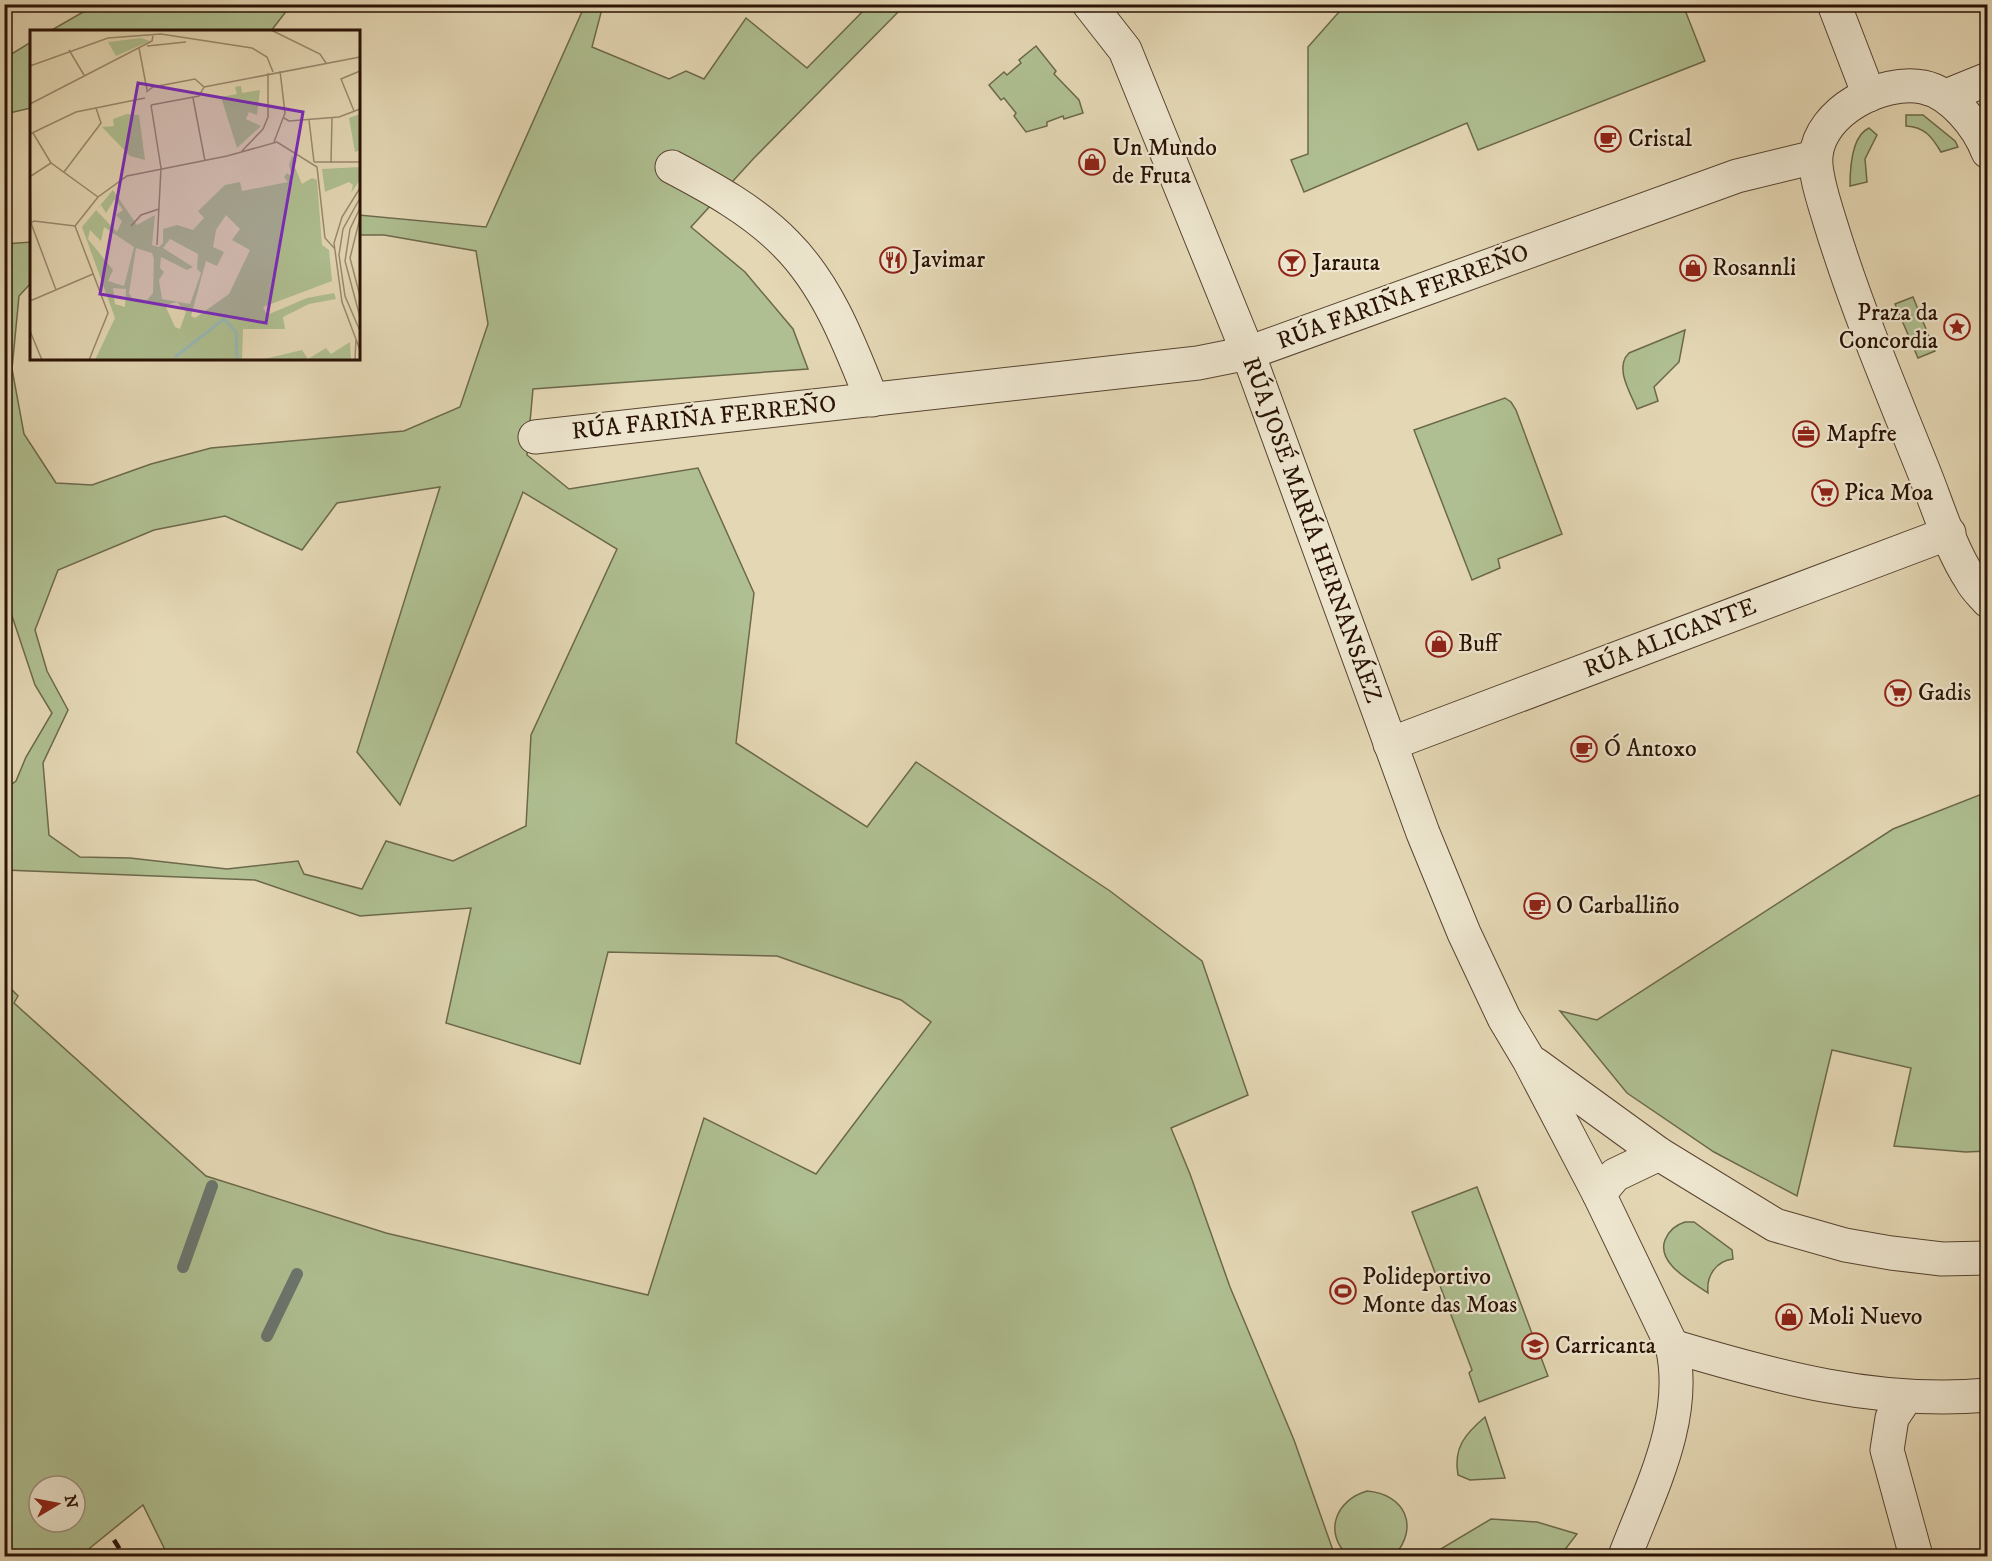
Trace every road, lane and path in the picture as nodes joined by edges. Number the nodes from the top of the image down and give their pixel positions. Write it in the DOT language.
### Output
graph roads {
  1 [pos="1089,4"];
  2 [pos="1834,4"];
  3 [pos="1988,79"];
  4 [pos="1869,95"];
  5 [pos="1946,96"];
  6 [pos="1988,152"];
  7 [pos="1815,157"];
  8 [pos="672,167"];
  9 [pos="1248,353"];
  10 [pos="872,400"];
  11 [pos="536,437"];
  12 [pos="1949,533"];
  13 [pos="1988,602"];
  14 [pos="1390,744"];
  15 [pos="1529,1060"];
  16 [pos="1659,1154"];
  17 [pos="1599,1194"];
  18 [pos="1988,1258"];
  19 [pos="1672,1346"];
  20 [pos="1988,1395"];
  21 [pos="1906,1396"];
  22 [pos="1625,1557"];
  23 [pos="1916,1557"];
  1 -- 9 [label="street, RÚA JOSÉ MARÍA HERNANSÁEZ"];
  2 -- 4 [label="street"];
  3 -- 5 [label="street"];
  4 -- 5 [label="street"];
  4 -- 7 [label="street"];
  5 -- 6 [label="street"];
  7 -- 9 [label="street, RÚA FARIÑA FERREÑO"];
  7 -- 12 [label="street"];
  8 -- 10 [label="street, RÚA FARIÑA FERREÑO"];
  9 -- 10 [label="street, RÚA FARIÑA FERREÑO"];
  9 -- 14 [label="street, RÚA JOSÉ MARÍA HERNANSÁEZ"];
  10 -- 11 [label="street, RÚA FARIÑA FERREÑO"];
  12 -- 13 [label="street"];
  12 -- 14 [label="street, RÚA ALICANTE"];
  14 -- 15 [label="street, RÚA JOSÉ MARÍA HERNANSÁEZ"];
  15 -- 16 [label="street, RÚA JOSÉ MARÍA HERNANSÁEZ"];
  15 -- 17 [label="street, RÚA JOSÉ MARÍA HERNANSÁEZ"];
  16 -- 17 [label="street"];
  16 -- 18 [label="street, RÚA JOSÉ MARÍA HERNANSÁEZ"];
  17 -- 19 [label="street, RÚA JOSÉ MARÍA HERNANSÁEZ"];
  19 -- 21 [label="street"];
  19 -- 22 [label="street, RÚA JOSÉ MARÍA HERNANSÁEZ"];
  20 -- 21 [label="street"];
  21 -- 23 [label="street"];
}
